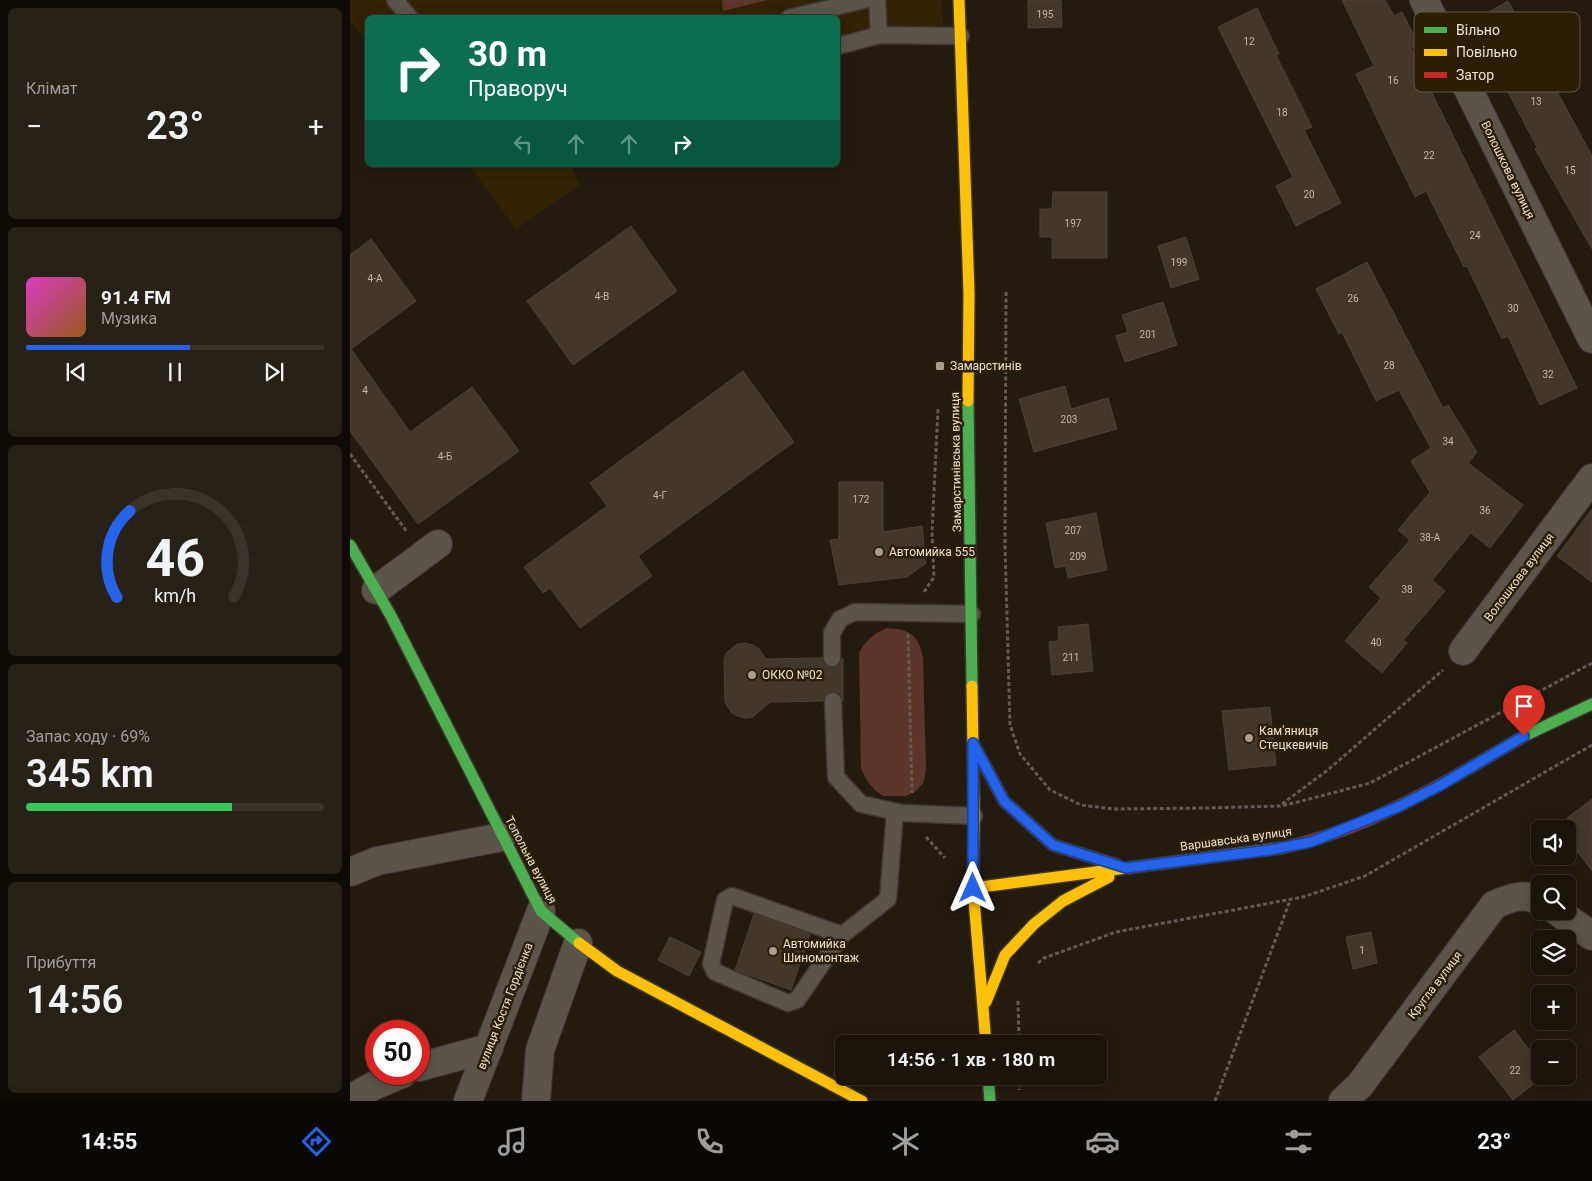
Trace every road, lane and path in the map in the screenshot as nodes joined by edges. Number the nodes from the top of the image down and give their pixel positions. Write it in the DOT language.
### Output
graph roads {
  1 [pos="394,0"];
  2 [pos="864,0"];
  3 [pos="878,0"];
  4 [pos="960,0"];
  5 [pos="1424,0"];
  6 [pos="1430,12"];
  7 [pos="407,15"];
  8 [pos="802,15"];
  9 [pos="879,35"];
  10 [pos="961,36"];
  11 [pos="840,45"];
  12 [pos="1470,92"];
  13 [pos="1006,292"];
  14 [pos="1592,339"];
  15 [pos="938,405"];
  16 [pos="350,454"];
  17 [pos="1592,478"];
  18 [pos="410,536"];
  19 [pos="438,544"];
  20 [pos="351,548"];
  21 [pos="376,590"];
  22 [pos="918,596"];
  23 [pos="972,614"];
  24 [pos="908,632"];
  25 [pos="1463,651"];
  26 [pos="832,658"];
  27 [pos="1592,663"];
  28 [pos="832,701"];
  29 [pos="1592,704"];
  30 [pos="973,743"];
  31 [pos="1592,745"];
  32 [pos="912,793"];
  33 [pos="1280,806"];
  34 [pos="895,812"];
  35 [pos="974,816"];
  36 [pos="502,837"];
  37 [pos="1126,868"];
  38 [pos="350,872"];
  39 [pos="973,888"];
  40 [pos="1292,898"];
  41 [pos="1531,898"];
  42 [pos="541,911"];
  43 [pos="1570,920"];
  44 [pos="842,935"];
  45 [pos="1592,936"];
  46 [pos="578,943"];
  47 [pos="1037,964"];
  48 [pos="1018,996"];
  49 [pos="984,1008"];
  50 [pos="986,1035"];
  51 [pos="1019,1035"];
  52 [pos="489,1048"];
  53 [pos="430,1064"];
  54 [pos="375,1085"];
  55 [pos="989,1085"];
  56 [pos="350,1100"];
  57 [pos="468,1101"];
  58 [pos="536,1101"];
  59 [pos="862,1101"];
  60 [pos="990,1101"];
  61 [pos="1215,1101"];
  62 [pos="1343,1101"];
  1 -- 7 [label="lane"];
  2 -- 8 [label="lane"];
  3 -- 9 [label="lane"];
  4 -- 10 [label="main road, Замарстинівська вулиця"];
  5 -- 6 [label="street, Волошкова вулиця"];
  9 -- 10 [label="lane"];
  9 -- 11 [label="lane"];
  10 -- 23 [label="main road, Замарстинівська вулиця"];
  12 -- 14 [label="street, Волошкова вулиця"];
  13 -- 33 [label="path"];
  15 -- 22 [label="path"];
  16 -- 18 [label="path"];
  17 -- 25 [label="street, Волошкова вулиця"];
  19 -- 21 [label="street"];
  20 -- 21 [label="main road, Топольна вулиця"];
  21 -- 36 [label="main road, Топольна вулиця"];
  23 -- 26 [label="lane"];
  23 -- 30 [label="main road, Замарстинівська вулиця"];
  24 -- 32 [label="path"];
  25 -- 33 [label="path"];
  27 -- 33 [label="path"];
  28 -- 34 [label="lane"];
  29 -- 37 [label="main road, Варшавська вулиця"];
  30 -- 35 [label="main road, Замарстинівська вулиця"];
  30 -- 37 [label="main road"];
  31 -- 40 [label="path"];
  34 -- 35 [label="lane"];
  34 -- 44 [label="lane"];
  35 -- 39 [label="main road, Замарстинівська вулиця"];
  36 -- 38 [label="street"];
  36 -- 42 [label="main road, Топольна вулиця"];
  37 -- 39 [label="main road, Варшавська вулиця"];
  37 -- 49 [label="main road"];
  39 -- 49 [label="main road, Замарстинівська вулиця"];
  40 -- 47 [label="path"];
  40 -- 61 [label="path"];
  41 -- 62 [label="street, Кругла вулиця"];
  42 -- 46 [label="main road, Топольна вулиця"];
  42 -- 52 [label="street, вулиця Костя Гордієнка"];
  43 -- 45 [label="street"];
  44 -- 44 [label="lane"];
  46 -- 58 [label="street"];
  46 -- 59 [label="main road, Топольна вулиця"];
  48 -- 51 [label="path"];
  49 -- 50 [label="main road, Замарстинівська вулиця"];
  52 -- 53 [label="street"];
  52 -- 57 [label="street, вулиця Костя Гордієнка"];
  54 -- 56 [label="street"];
  55 -- 60 [label="main road"];
}
